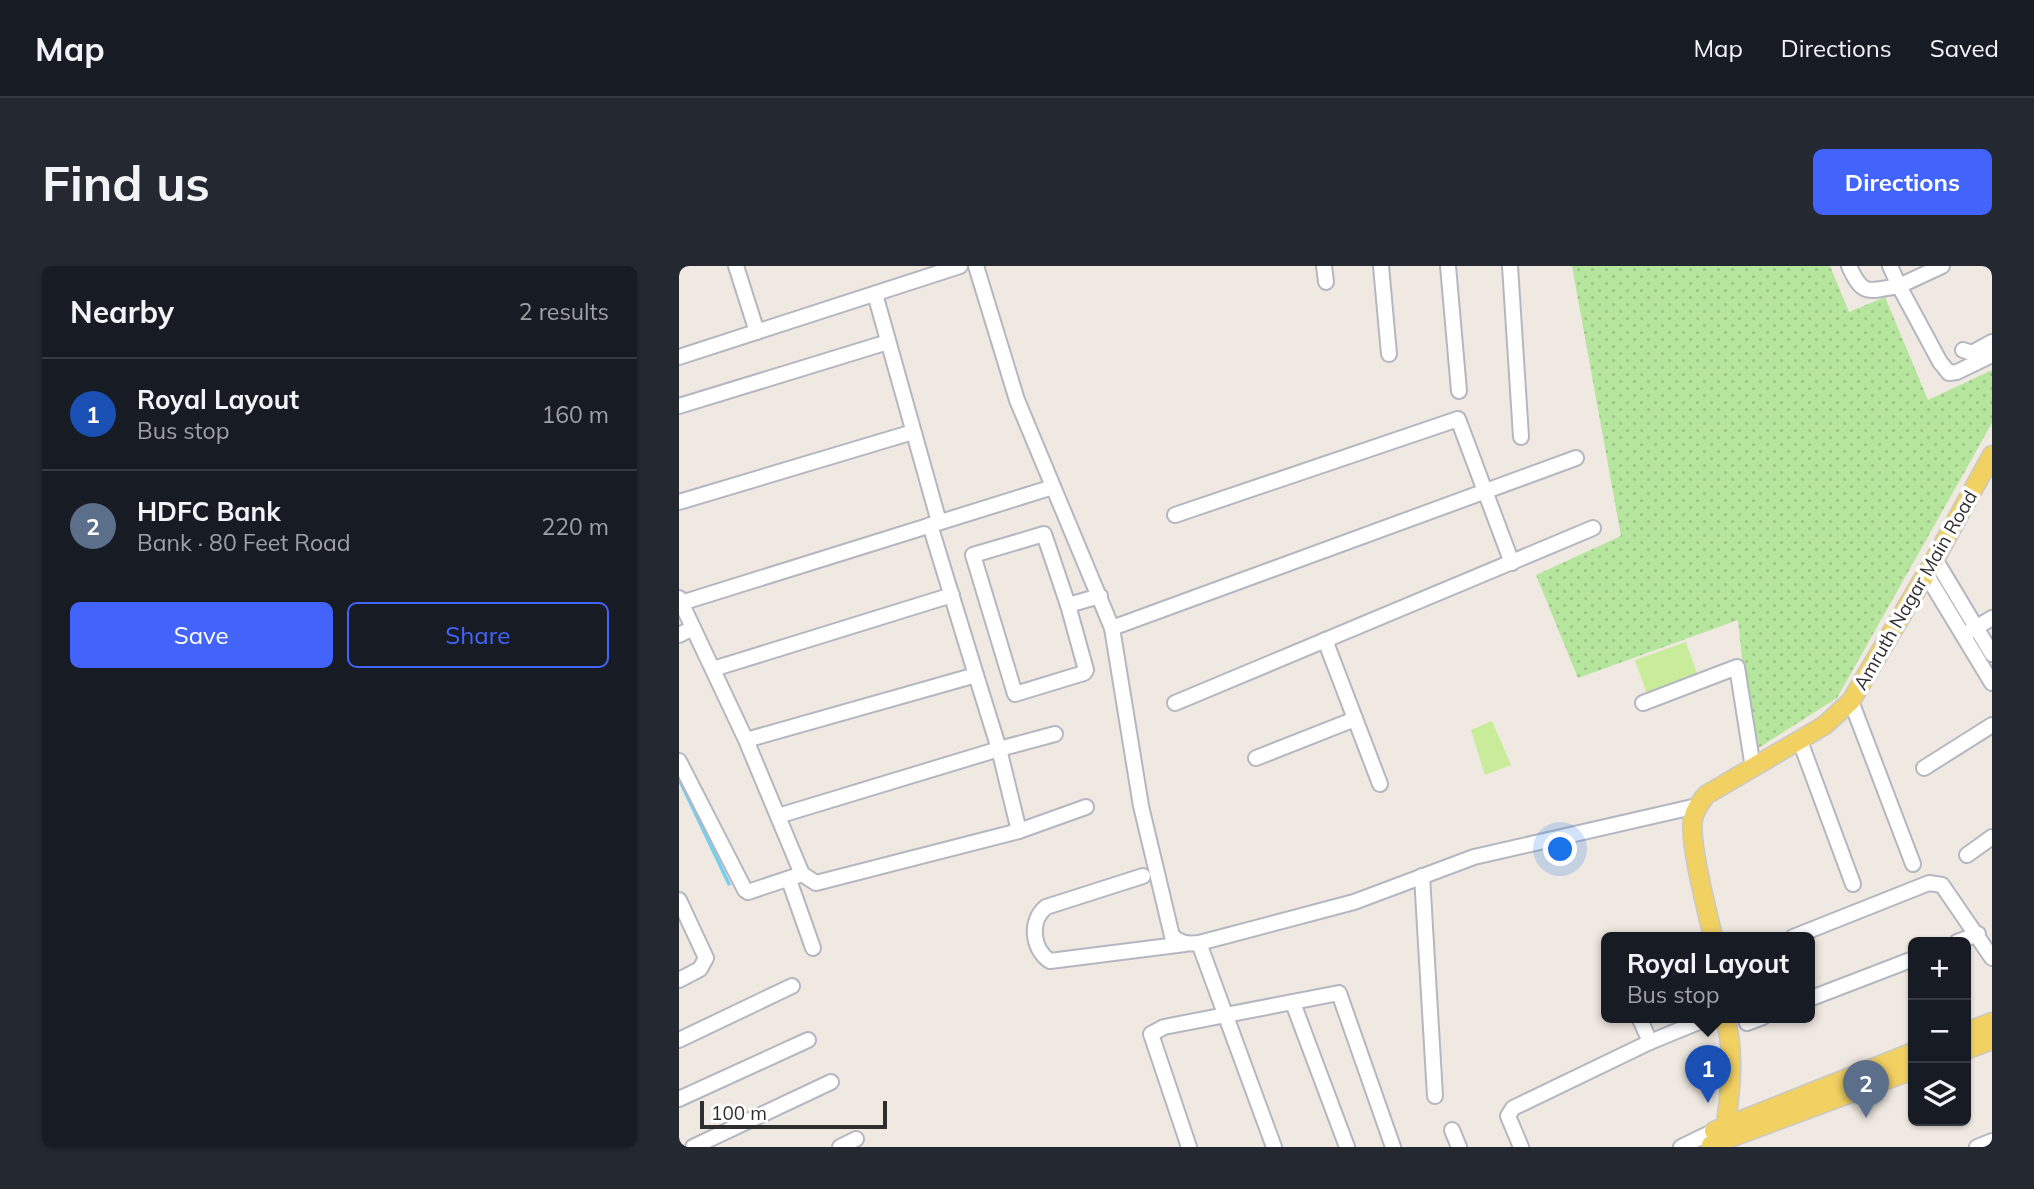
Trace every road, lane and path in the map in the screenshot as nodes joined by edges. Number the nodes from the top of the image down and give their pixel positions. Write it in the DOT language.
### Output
graph roads {
  1 [pos="736,266"];
  2 [pos="960,266"];
  3 [pos="976,266"];
  4 [pos="1324,266"];
  5 [pos="1381,266"];
  6 [pos="1448,266"];
  7 [pos="1510,266"];
  8 [pos="1849,266"];
  9 [pos="1890,266"];
  10 [pos="1942,266"];
  11 [pos="1326,282"];
  12 [pos="1893,287"];
  13 [pos="875,294"];
  14 [pos="757,332"];
  15 [pos="888,342"];
  16 [pos="1992,342"];
  17 [pos="1963,350"];
  18 [pos="1389,354"];
  19 [pos="1992,355"];
  20 [pos="679,357"];
  21 [pos="1459,391"];
  22 [pos="679,406"];
  23 [pos="913,432"];
  24 [pos="1521,437"];
  25 [pos="1992,455"];
  26 [pos="1576,458"];
  27 [pos="1053,487"];
  28 [pos="1486,491"];
  29 [pos="679,502"];
  30 [pos="1175,515"];
  31 [pos="934,523"];
  32 [pos="1593,528"];
  33 [pos="1512,563"];
  34 [pos="1930,567"];
  35 [pos="952,595"];
  36 [pos="1100,596"];
  37 [pos="680,600"];
  38 [pos="1067,605"];
  39 [pos="1992,618"];
  40 [pos="693,628"];
  41 [pos="1112,628"];
  42 [pos="1970,632"];
  43 [pos="679,635"];
  44 [pos="1325,640"];
  45 [pos="1992,654"];
  46 [pos="713,669"];
  47 [pos="976,674"];
  48 [pos="1992,683"];
  49 [pos="1851,701"];
  50 [pos="1175,703"];
  51 [pos="1643,703"];
  52 [pos="1355,719"];
  53 [pos="1992,725"];
  54 [pos="1055,734"];
  55 [pos="746,740"];
  56 [pos="1800,741"];
  57 [pos="999,748"];
  58 [pos="1256,758"];
  59 [pos="679,761"];
  60 [pos="1753,768"];
  61 [pos="1924,768"];
  62 [pos="1380,784"];
  63 [pos="1697,806"];
  64 [pos="1086,807"];
  65 [pos="778,816"];
  66 [pos="1019,831"];
  67 [pos="1992,837"];
  68 [pos="1967,855"];
  69 [pos="1913,864"];
  70 [pos="1143,876"];
  71 [pos="1422,876"];
  72 [pos="796,877"];
  73 [pos="1853,884"];
  74 [pos="679,900"];
  75 [pos="1712,932"];
  76 [pos="1806,932"];
  77 [pos="1978,934"];
  78 [pos="1970,937"];
  79 [pos="1192,944"];
  80 [pos="813,948"];
  81 [pos="1992,958"];
  82 [pos="1908,961"];
  83 [pos="679,979"];
  84 [pos="792,986"];
  85 [pos="1815,997"];
  86 [pos="1293,1003"];
  87 [pos="1226,1015"];
  88 [pos="1992,1022"];
  89 [pos="1642,1023"];
  90 [pos="1696,1023"];
  91 [pos="1726,1023"];
  92 [pos="1971,1030"];
  93 [pos="679,1040"];
  94 [pos="808,1040"];
  95 [pos="1992,1040"];
  96 [pos="1650,1042"];
  97 [pos="1971,1048"];
  98 [pos="1908,1054"];
  99 [pos="1908,1072"];
  100 [pos="831,1082"];
  101 [pos="1435,1096"];
  102 [pos="679,1099"];
  103 [pos="1452,1130"];
  104 [pos="856,1139"];
  105 [pos="1716,1141"];
  106 [pos="1992,1141"];
  107 [pos="693,1147"];
  108 [pos="840,1147"];
  109 [pos="1189,1147"];
  110 [pos="1274,1147"];
  111 [pos="1347,1147"];
  112 [pos="1394,1147"];
  113 [pos="1459,1147"];
  114 [pos="1521,1147"];
  115 [pos="1681,1147"];
  116 [pos="1977,1147"];
  1 -- 14 [label="street"];
  2 -- 13 [label="street"];
  3 -- 27 [label="street"];
  4 -- 11 [label="street"];
  5 -- 18 [label="street"];
  6 -- 21 [label="street"];
  7 -- 24 [label="street"];
  8 -- 12 [label="street"];
  9 -- 12 [label="street"];
  10 -- 12 [label="street"];
  12 -- 19 [label="street"];
  13 -- 14 [label="street"];
  13 -- 15 [label="street"];
  14 -- 20 [label="street"];
  15 -- 22 [label="street"];
  15 -- 23 [label="street"];
  16 -- 17 [label="street"];
  23 -- 29 [label="street"];
  23 -- 31 [label="street"];
  25 -- 34 [label="main road, Amruth Nagar Main Road"];
  26 -- 28 [label="street"];
  27 -- 31 [label="street"];
  27 -- 36 [label="street"];
  28 -- 30 [label="street"];
  28 -- 33 [label="street"];
  28 -- 41 [label="street"];
  31 -- 35 [label="street"];
  31 -- 37 [label="street"];
  32 -- 33 [label="street"];
  33 -- 44 [label="street"];
  34 -- 42 [label="street"];
  34 -- 49 [label="main road, Amruth Nagar Main Road"];
  35 -- 46 [label="street"];
  35 -- 47 [label="street"];
  36 -- 38 [label="street"];
  36 -- 41 [label="street"];
  37 -- 40 [label="street"];
  38 -- 38 [label="street"];
  39 -- 42 [label="street"];
  40 -- 43 [label="street"];
  40 -- 46 [label="street"];
  41 -- 79 [label="street"];
  42 -- 45 [label="street"];
  42 -- 48 [label="street"];
  44 -- 50 [label="street"];
  44 -- 52 [label="street"];
  46 -- 55 [label="street"];
  47 -- 55 [label="street"];
  47 -- 57 [label="street"];
  49 -- 56 [label="main road, Amruth Nagar Main Road"];
  49 -- 69 [label="street"];
  51 -- 60 [label="street"];
  52 -- 58 [label="street"];
  52 -- 62 [label="street"];
  53 -- 61 [label="street"];
  54 -- 57 [label="street"];
  55 -- 65 [label="street"];
  56 -- 60 [label="main road, Amruth Nagar Main Road"];
  56 -- 73 [label="street"];
  57 -- 65 [label="street"];
  57 -- 66 [label="street"];
  59 -- 72 [label="street"];
  60 -- 63 [label="main road, Amruth Nagar Main Road"];
  63 -- 71 [label="street"];
  63 -- 75 [label="main road"];
  64 -- 66 [label="street"];
  65 -- 72 [label="street"];
  66 -- 72 [label="street"];
  67 -- 68 [label="street"];
  70 -- 79 [label="street"];
  71 -- 79 [label="street"];
  71 -- 101 [label="street"];
  72 -- 80 [label="street"];
  74 -- 83 [label="street"];
  76 -- 77 [label="street"];
  77 -- 78 [label="street"];
  77 -- 81 [label="street"];
  79 -- 87 [label="street"];
  82 -- 85 [label="street"];
  84 -- 93 [label="street"];
  86 -- 87 [label="street"];
  86 -- 111 [label="street"];
  86 -- 112 [label="street"];
  87 -- 109 [label="street"];
  87 -- 110 [label="street"];
  88 -- 92 [label="main road"];
  89 -- 96 [label="street"];
  90 -- 96 [label="street"];
  91 -- 105 [label="main road"];
  94 -- 102 [label="street"];
  95 -- 97 [label="main road"];
  96 -- 114 [label="street"];
  98 -- 105 [label="main road"];
  99 -- 105 [label="main road"];
  100 -- 107 [label="street"];
  103 -- 113 [label="street"];
  104 -- 108 [label="street"];
  105 -- 115 [label="street"];
  106 -- 116 [label="street"];
}
